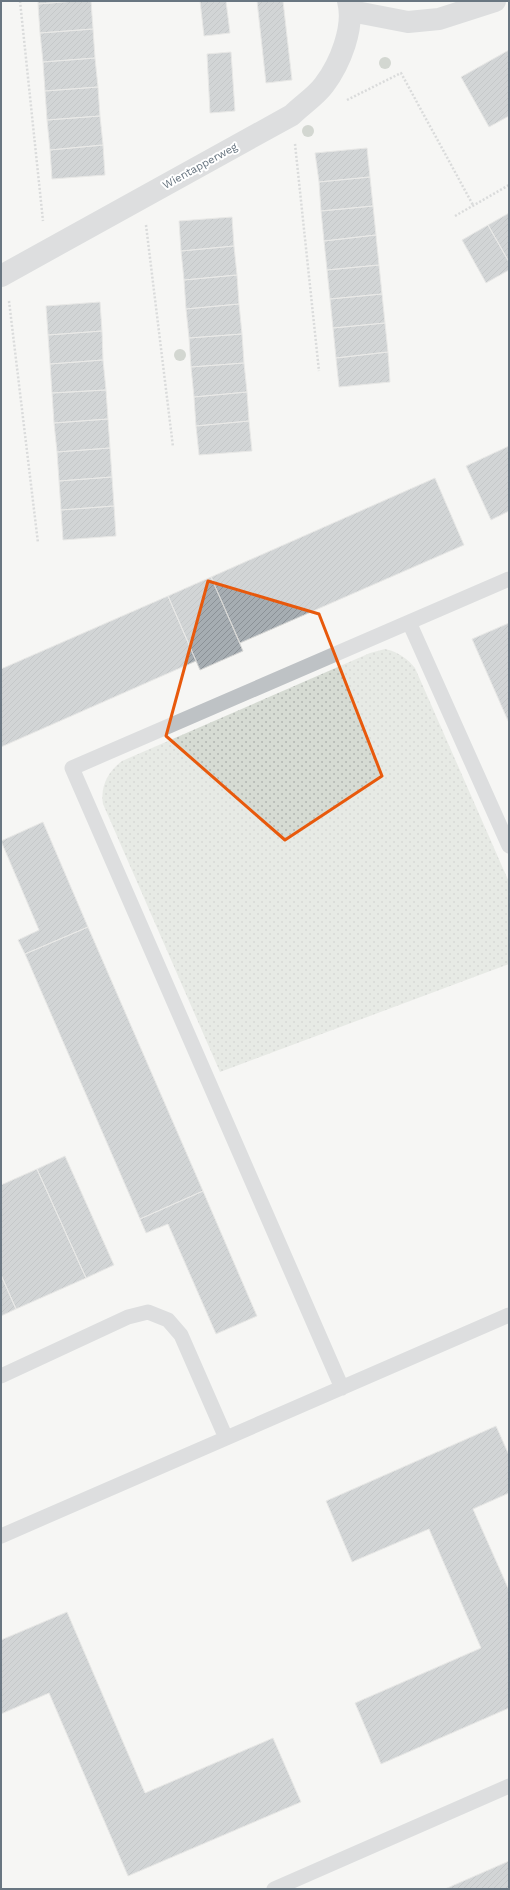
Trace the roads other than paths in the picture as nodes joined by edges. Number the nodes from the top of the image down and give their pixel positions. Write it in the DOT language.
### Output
graph roads {
  1 [pos="495,1"];
  2 [pos="349,6"];
  3 [pos="3,274"];
  4 [pos="509,579"];
  5 [pos="409,622"];
  6 [pos="509,846"];
  7 [pos="509,1315"];
  8 [pos="1,1376"];
  9 [pos="342,1388"];
  10 [pos="226,1438"];
  11 [pos="1,1536"];
  12 [pos="509,1786"];
  13 [pos="274,1889"];
  1 -- 2 [label="street, Wientapperweg"];
  2 -- 3 [label="street, Wientapperweg"];
  4 -- 5 [label="lane"];
  5 -- 6 [label="lane"];
  5 -- 9 [label="lane"];
  7 -- 9 [label="lane"];
  8 -- 10 [label="lane"];
  9 -- 10 [label="lane"];
  10 -- 11 [label="lane"];
  12 -- 13 [label="lane"];
}
